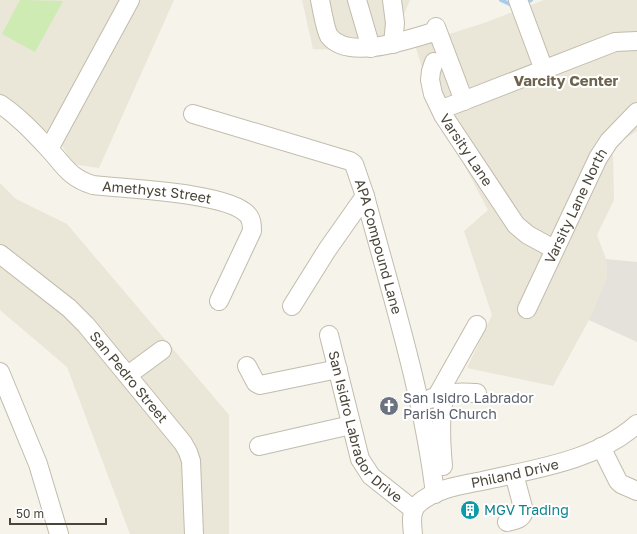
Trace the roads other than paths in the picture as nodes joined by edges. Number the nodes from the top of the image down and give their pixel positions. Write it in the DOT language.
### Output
graph roads {
  1 [pos="130,0"];
  2 [pos="320,0"];
  3 [pos="357,0"];
  4 [pos="392,0"];
  5 [pos="520,7"];
  6 [pos="637,37"];
  7 [pos="393,44"];
  8 [pos="371,48"];
  9 [pos="434,62"];
  10 [pos="544,70"];
  11 [pos="464,100"];
  12 [pos="0,104"];
  13 [pos="442,111"];
  14 [pos="637,112"];
  15 [pos="193,114"];
  16 [pos="49,149"];
  17 [pos="365,196"];
  18 [pos="554,249"];
  19 [pos="0,254"];
  20 [pos="219,301"];
  21 [pos="292,306"];
  22 [pos="527,309"];
  23 [pos="477,325"];
  24 [pos="329,335"];
  25 [pos="162,350"];
  26 [pos="248,366"];
  27 [pos="338,370"];
  28 [pos="0,372"];
  29 [pos="128,375"];
  30 [pos="477,393"];
  31 [pos="419,402"];
  32 [pos="637,424"];
  33 [pos="351,425"];
  34 [pos="259,446"];
  35 [pos="601,447"];
  36 [pos="514,474"];
  37 [pos="637,491"];
  38 [pos="440,492"];
  39 [pos="414,510"];
  40 [pos="507,522"];
  41 [pos="59,534"];
  42 [pos="194,534"];
  43 [pos="413,534"];
  1 -- 16 [label="street"];
  2 -- 8 [label="street"];
  3 -- 8 [label="street"];
  4 -- 7 [label="street"];
  5 -- 10 [label="street"];
  6 -- 10 [label="street, Varsity Lane"];
  7 -- 8 [label="street"];
  7 -- 11 [label="street"];
  9 -- 13 [label="street"];
  10 -- 11 [label="street, Varsity Lane"];
  11 -- 13 [label="street, Varsity Lane"];
  12 -- 16 [label="street, Amethyst Street"];
  13 -- 18 [label="street, Varsity Lane"];
  14 -- 18 [label="street, Varsity Lane North"];
  15 -- 17 [label="street, APA Compound Lane"];
  16 -- 20 [label="street, Amethyst Street"];
  17 -- 21 [label="street"];
  17 -- 31 [label="street, APA Compound Lane"];
  18 -- 22 [label="street, Varsity Lane North"];
  19 -- 29 [label="street, San Pedro Street"];
  23 -- 31 [label="street"];
  24 -- 27 [label="street, San Isidro Labrador Drive"];
  25 -- 29 [label="street"];
  26 -- 27 [label="street"];
  27 -- 33 [label="street, San Isidro Labrador Drive"];
  28 -- 41 [label="street"];
  29 -- 42 [label="street, San Pedro Street"];
  30 -- 38 [label="street"];
  31 -- 38 [label="street, APA Compound Lane"];
  32 -- 35 [label="street, Philand Drive"];
  33 -- 34 [label="street"];
  33 -- 39 [label="street, San Isidro Labrador Drive"];
  35 -- 36 [label="street, Philand Drive"];
  35 -- 37 [label="street"];
  36 -- 38 [label="street, Philand Drive"];
  36 -- 40 [label="street"];
  38 -- 39 [label="street, Philand Drive"];
  39 -- 43 [label="street"];
}
